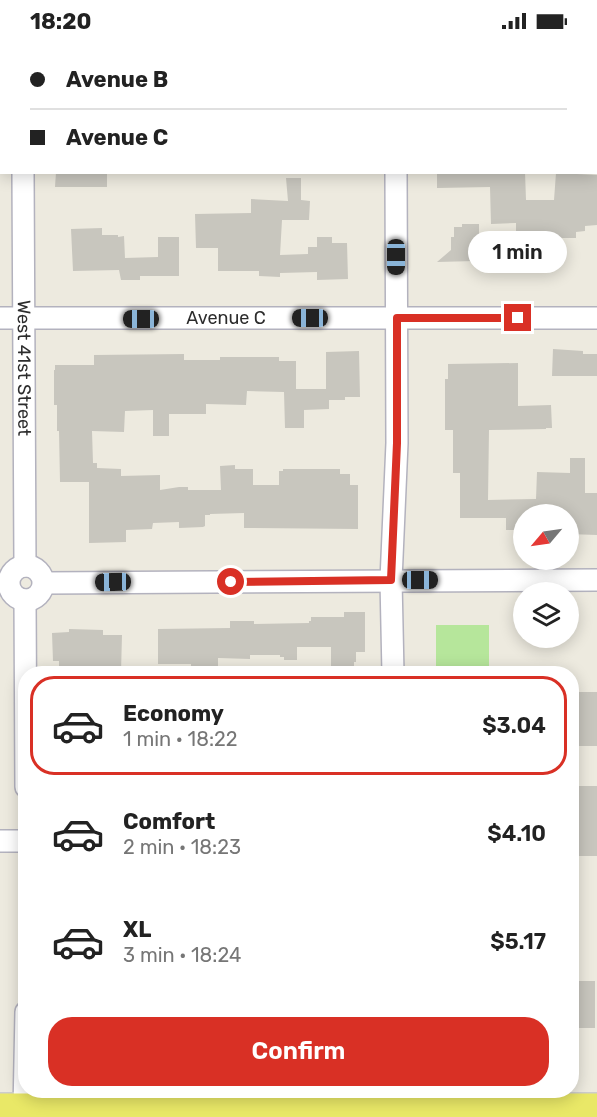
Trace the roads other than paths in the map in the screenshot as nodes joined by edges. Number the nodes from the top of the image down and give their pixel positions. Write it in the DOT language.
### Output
graph roads {
  1 [pos="23,174"];
  2 [pos="396,174"];
  3 [pos="0,318"];
  4 [pos="23,318"];
  5 [pos="397,318"];
  6 [pos="597,318"];
  7 [pos="25,566"];
  8 [pos="391,580"];
  9 [pos="597,580"];
  10 [pos="5,583"];
  11 [pos="44,583"];
  12 [pos="25,600"];
  13 [pos="25,666"];
  14 [pos="393,666"];
  15 [pos="0,842"];
  16 [pos="18,842"];
  17 [pos="18,1068"];
  18 [pos="394,1100"];
  19 [pos="12,1110"];
  20 [pos="597,1110"];
  1 -- 4 [label="street, West 41st Street"];
  2 -- 5 [label="street"];
  3 -- 4 [label="street, Avenue C"];
  4 -- 5 [label="street, Avenue C"];
  4 -- 7 [label="street, West 41st Street"];
  5 -- 6 [label="street, Avenue C"];
  5 -- 8 [label="street"];
  7 -- 10 [label="street"];
  7 -- 11 [label="street"];
  8 -- 9 [label="street"];
  8 -- 11 [label="street"];
  8 -- 14 [label="street"];
  10 -- 12 [label="street"];
  11 -- 12 [label="street"];
  12 -- 13 [label="street"];
  15 -- 16 [label="street"];
  17 -- 19 [label="street"];
  18 -- 19 [label="main road"];
  18 -- 20 [label="main road"];
}
